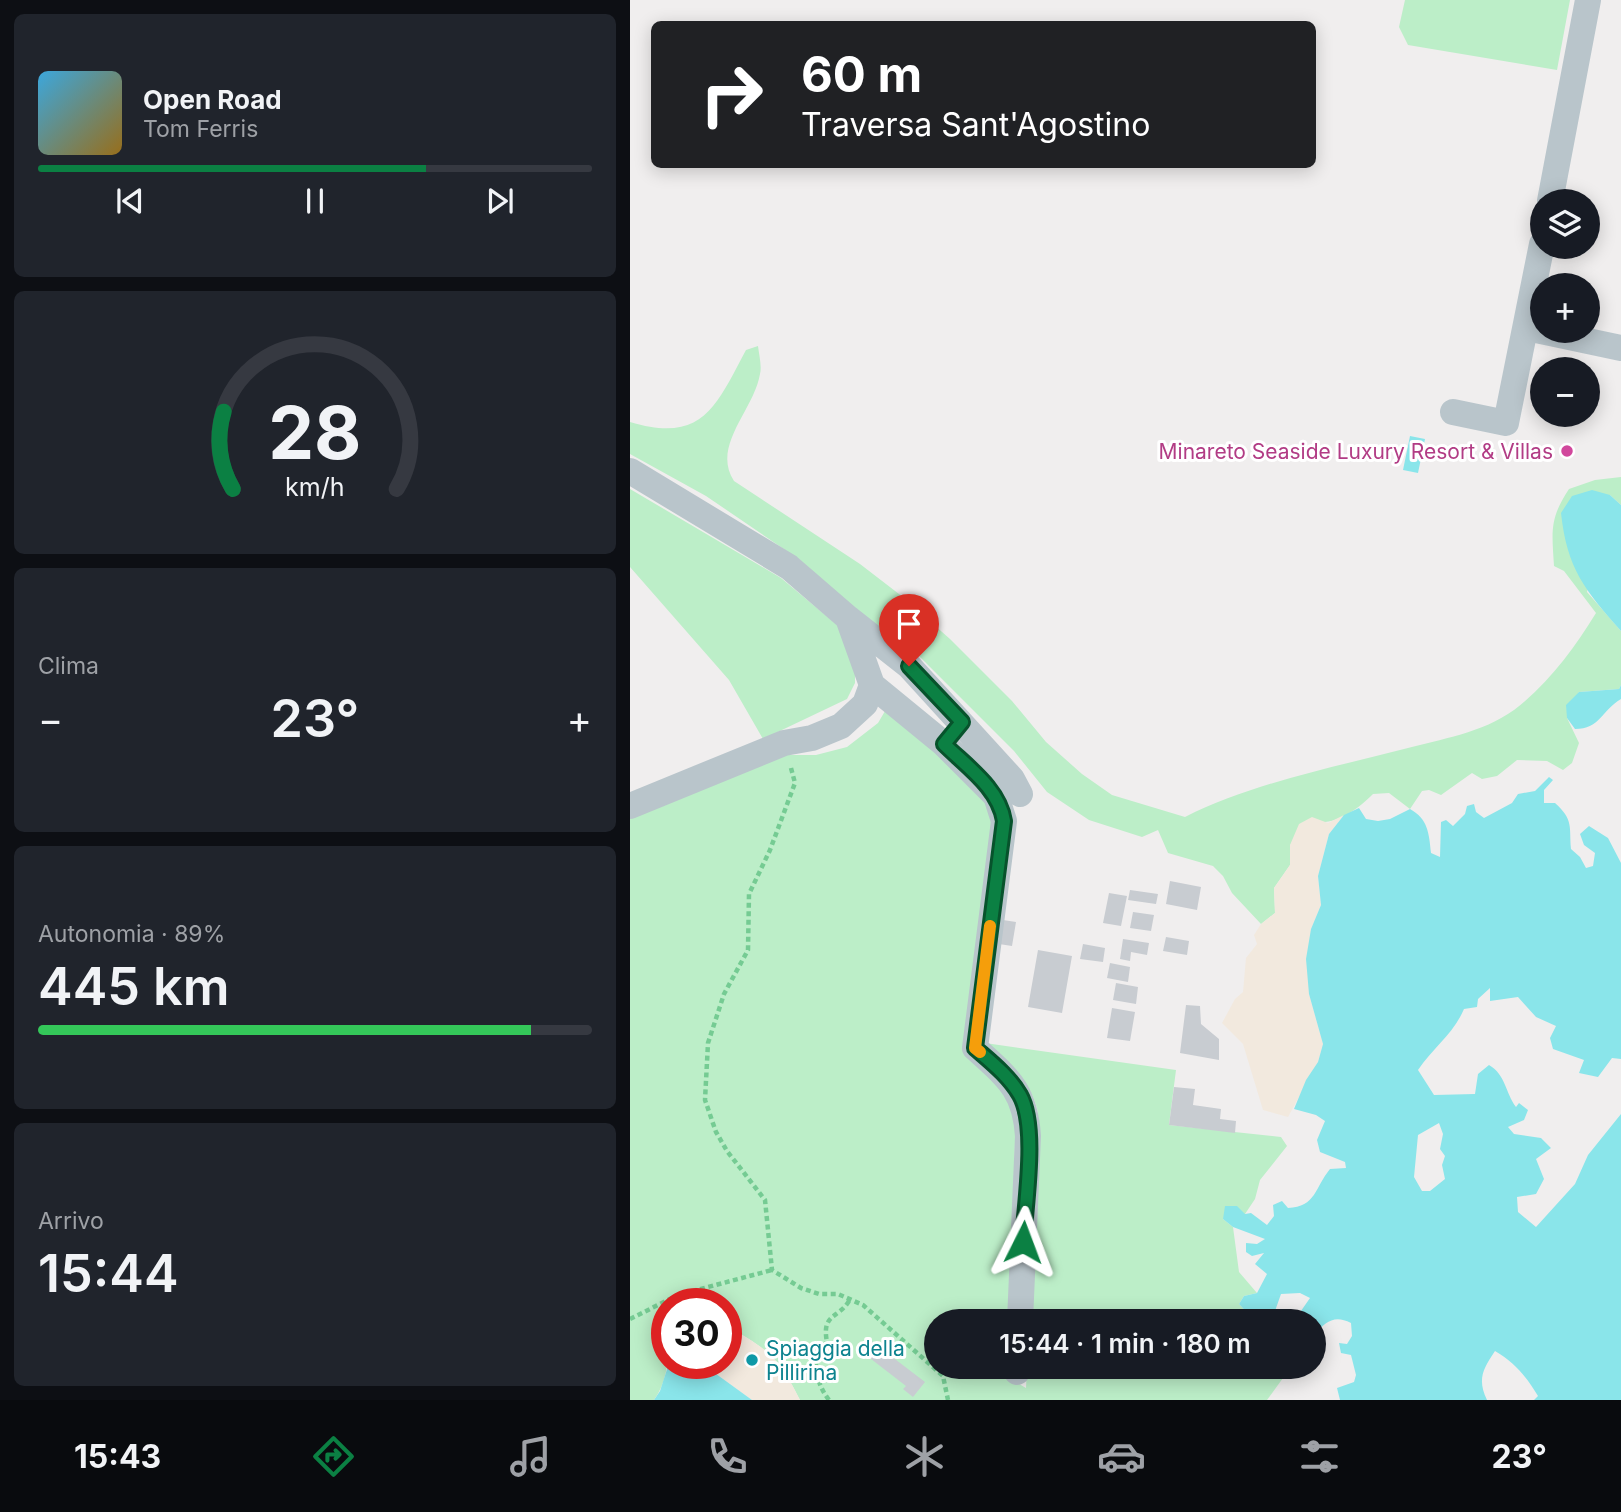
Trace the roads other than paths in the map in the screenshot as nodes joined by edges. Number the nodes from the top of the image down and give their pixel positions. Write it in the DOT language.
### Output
graph roads {
  1 [pos="1588,0"];
  2 [pos="1552,189"];
  3 [pos="1539,259"];
  4 [pos="1526,328"];
  5 [pos="1621,348"];
  6 [pos="1453,412"];
  7 [pos="630,471"];
  8 [pos="848,618"];
  9 [pos="872,685"];
  10 [pos="962,722"];
  11 [pos="944,744"];
  12 [pos="1020,794"];
  13 [pos="630,806"];
  14 [pos="1021,1309"];
  1 -- 2 [label="street"];
  3 -- 4 [label="street"];
  4 -- 5 [label="street"];
  4 -- 6 [label="street"];
  7 -- 8 [label="street"];
  8 -- 9 [label="street"];
  8 -- 10 [label="street"];
  9 -- 11 [label="street"];
  9 -- 13 [label="street"];
  10 -- 11 [label="street"];
  10 -- 12 [label="street"];
  11 -- 14 [label="street"];
}
